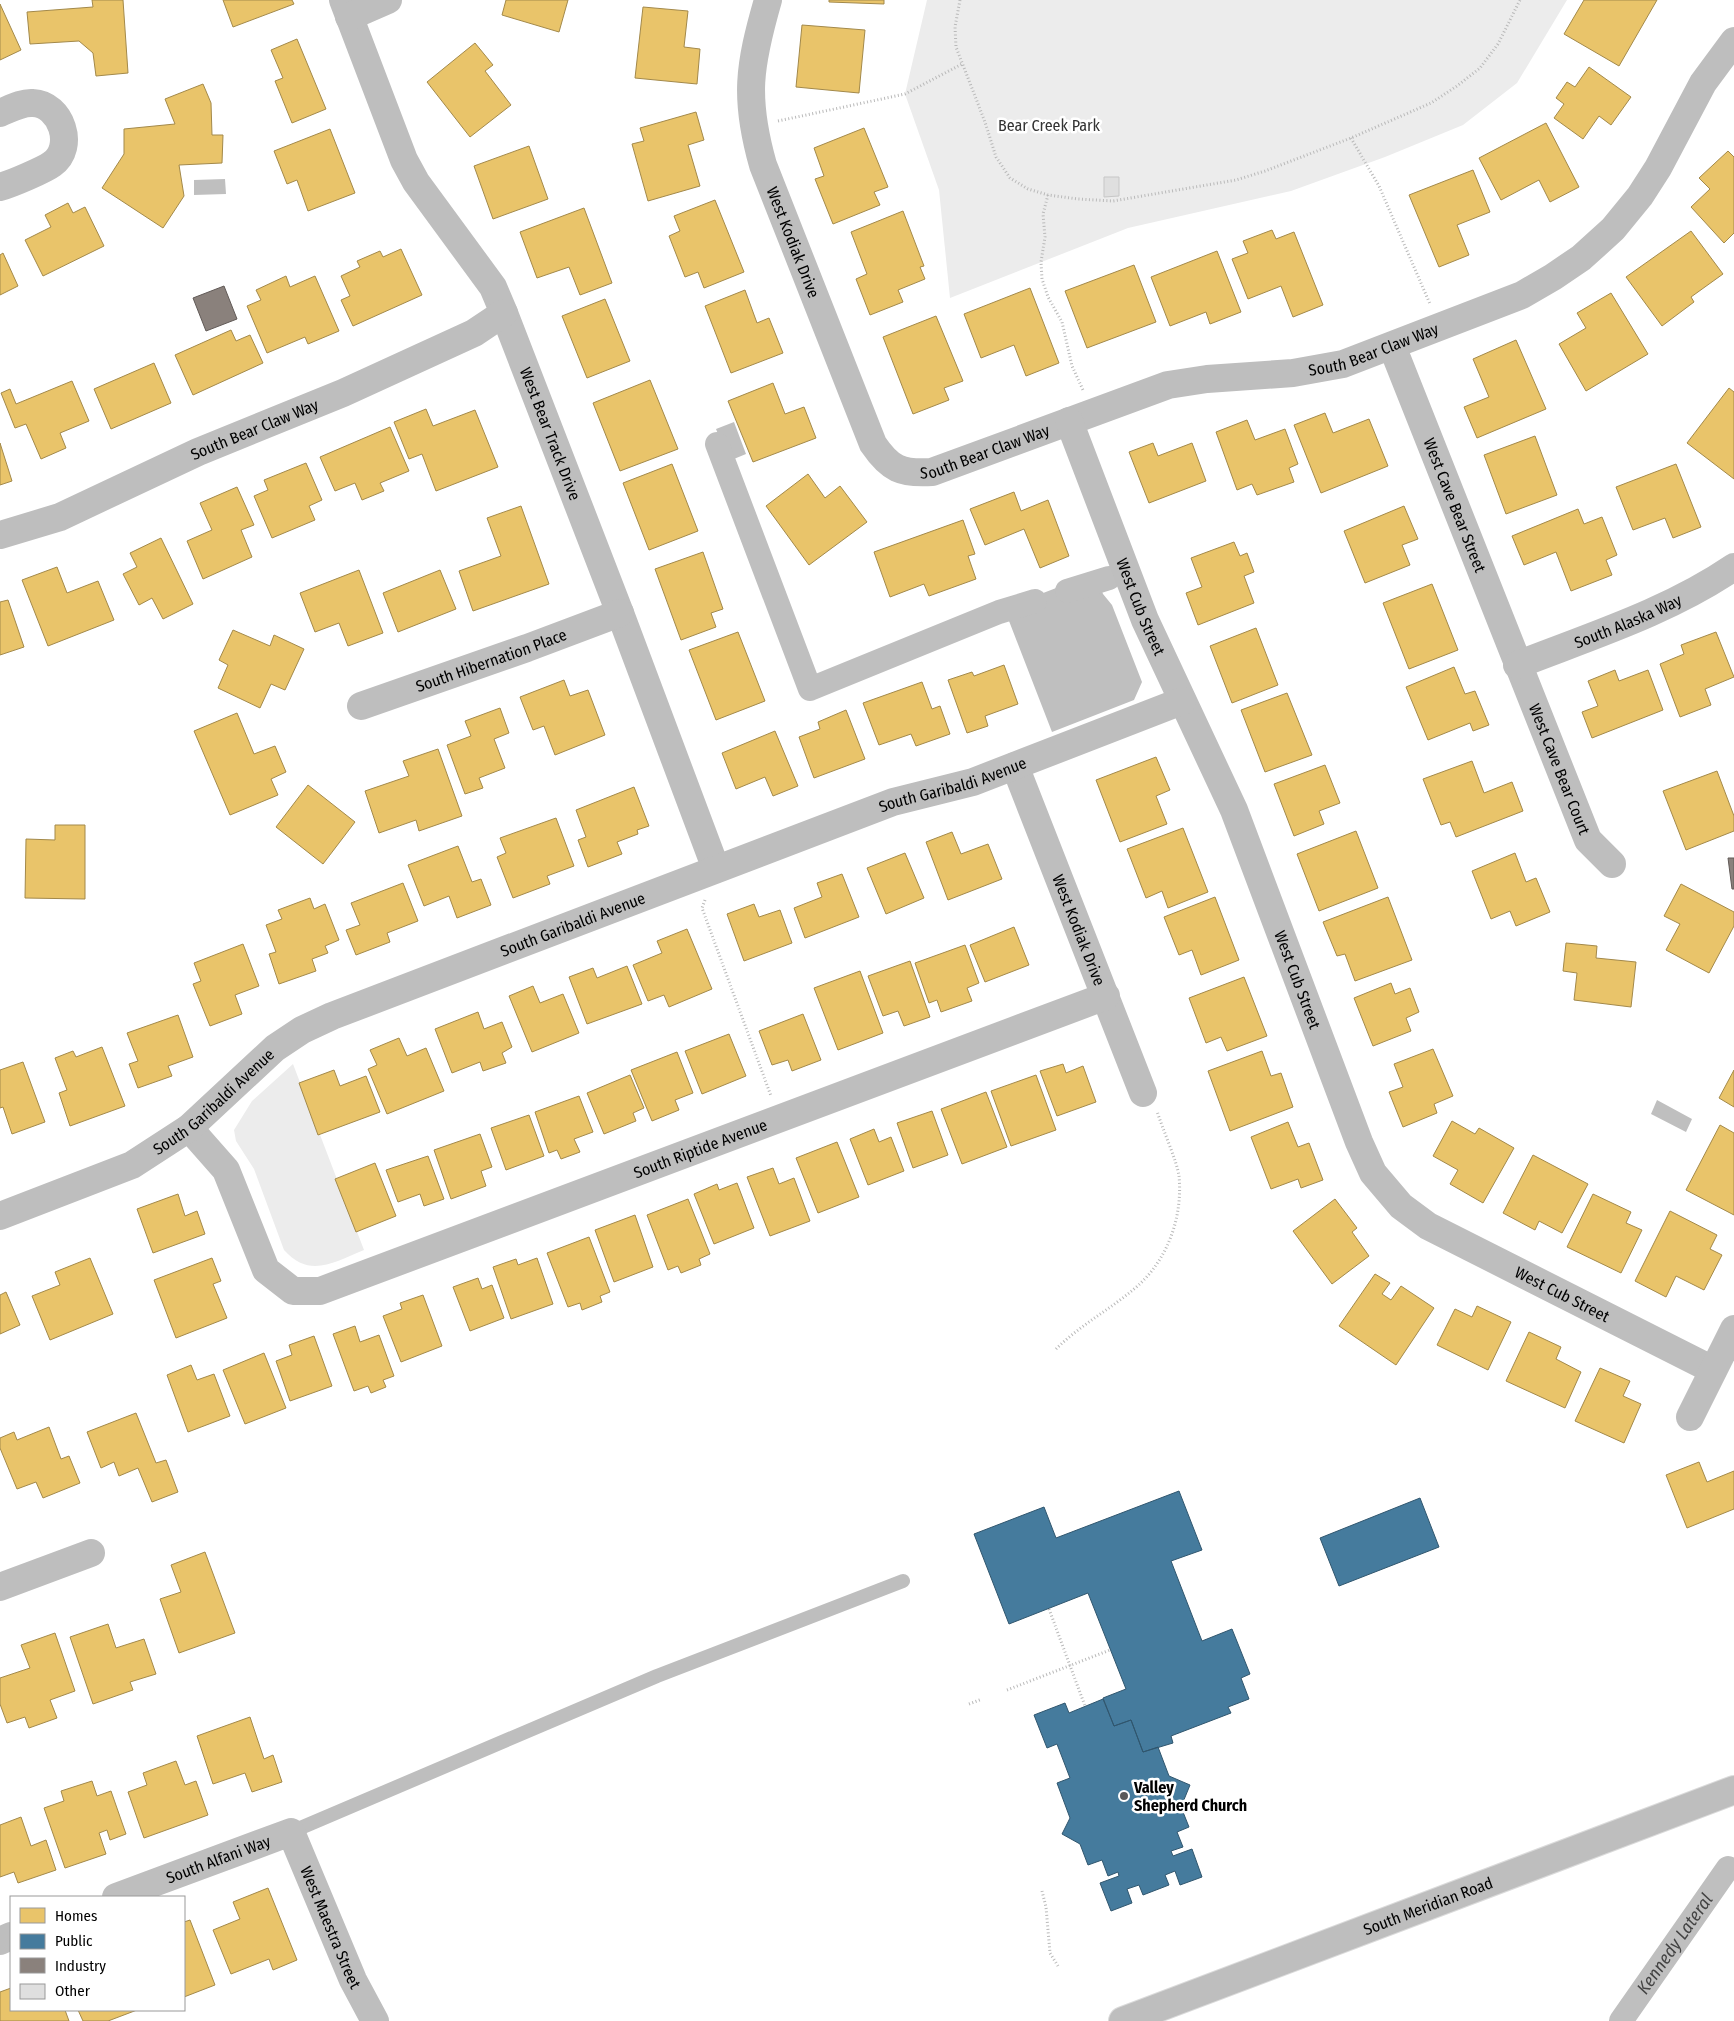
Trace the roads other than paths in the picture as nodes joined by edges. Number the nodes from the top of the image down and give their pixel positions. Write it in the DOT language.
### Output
graph roads {
  1 [pos="388,0"];
  2 [pos="768,0"];
  3 [pos="346,8"];
  4 [pos="1734,41"];
  5 [pos="0,113"];
  6 [pos="0,187"];
  7 [pos="504,313"];
  8 [pos="1392,346"];
  9 [pos="1080,417"];
  10 [pos="898,470"];
  11 [pos="0,535"];
  12 [pos="1734,567"];
  13 [pos="620,613"];
  14 [pos="1517,665"];
  15 [pos="1182,701"];
  16 [pos="360,706"];
  17 [pos="1015,766"];
  18 [pos="1612,864"];
  19 [pos="716,869"];
  20 [pos="1106,996"];
  21 [pos="1149,1100"];
  22 [pos="189,1128"];
  23 [pos="0,1216"];
  24 [pos="1734,1330"];
  25 [pos="1713,1370"];
  26 [pos="1690,1417"];
  27 [pos="91,1553"];
  28 [pos="903,1581"];
  29 [pos="0,1587"];
  30 [pos="1734,1790"];
  31 [pos="291,1832"];
  32 [pos="119,1896"];
  33 [pos="375,2021"];
  34 [pos="1124,2021"];
  1 -- 3 [label="street, West Bear Track Drive"];
  2 -- 10 [label="street, West Kodiak Drive"];
  3 -- 7 [label="street, West Bear Track Drive"];
  4 -- 8 [label="street, South Bear Claw Way"];
  5 -- 6 [label="street"];
  7 -- 11 [label="street, South Bear Claw Way"];
  7 -- 13 [label="street, West Bear Track Drive"];
  8 -- 9 [label="street, South Bear Claw Way"];
  8 -- 14 [label="street, West Cave Bear Street"];
  9 -- 10 [label="street, South Bear Claw Way"];
  9 -- 15 [label="street, West Cub Street"];
  12 -- 14 [label="street, South Alaska Way"];
  13 -- 16 [label="street, South Hibernation Place"];
  13 -- 19 [label="street, West Bear Track Drive"];
  14 -- 18 [label="street, West Cave Bear Court"];
  15 -- 17 [label="street, South Garibaldi Avenue"];
  15 -- 25 [label="street, West Cub Street"];
  17 -- 19 [label="street, South Garibaldi Avenue"];
  17 -- 20 [label="street, West Kodiak Drive"];
  19 -- 22 [label="street, South Garibaldi Avenue"];
  20 -- 21 [label="street, West Kodiak Drive"];
  20 -- 22 [label="street, South Riptide Avenue"];
  22 -- 23 [label="street, South Garibaldi Avenue"];
  24 -- 25 [label="street"];
  25 -- 26 [label="street"];
  27 -- 29 [label="street"];
  28 -- 31 [label="lane"];
  30 -- 34 [label="street, South Meridian Road"];
  31 -- 32 [label="street, South Alfani Way"];
  31 -- 33 [label="street, West Maestra Street"];
}
